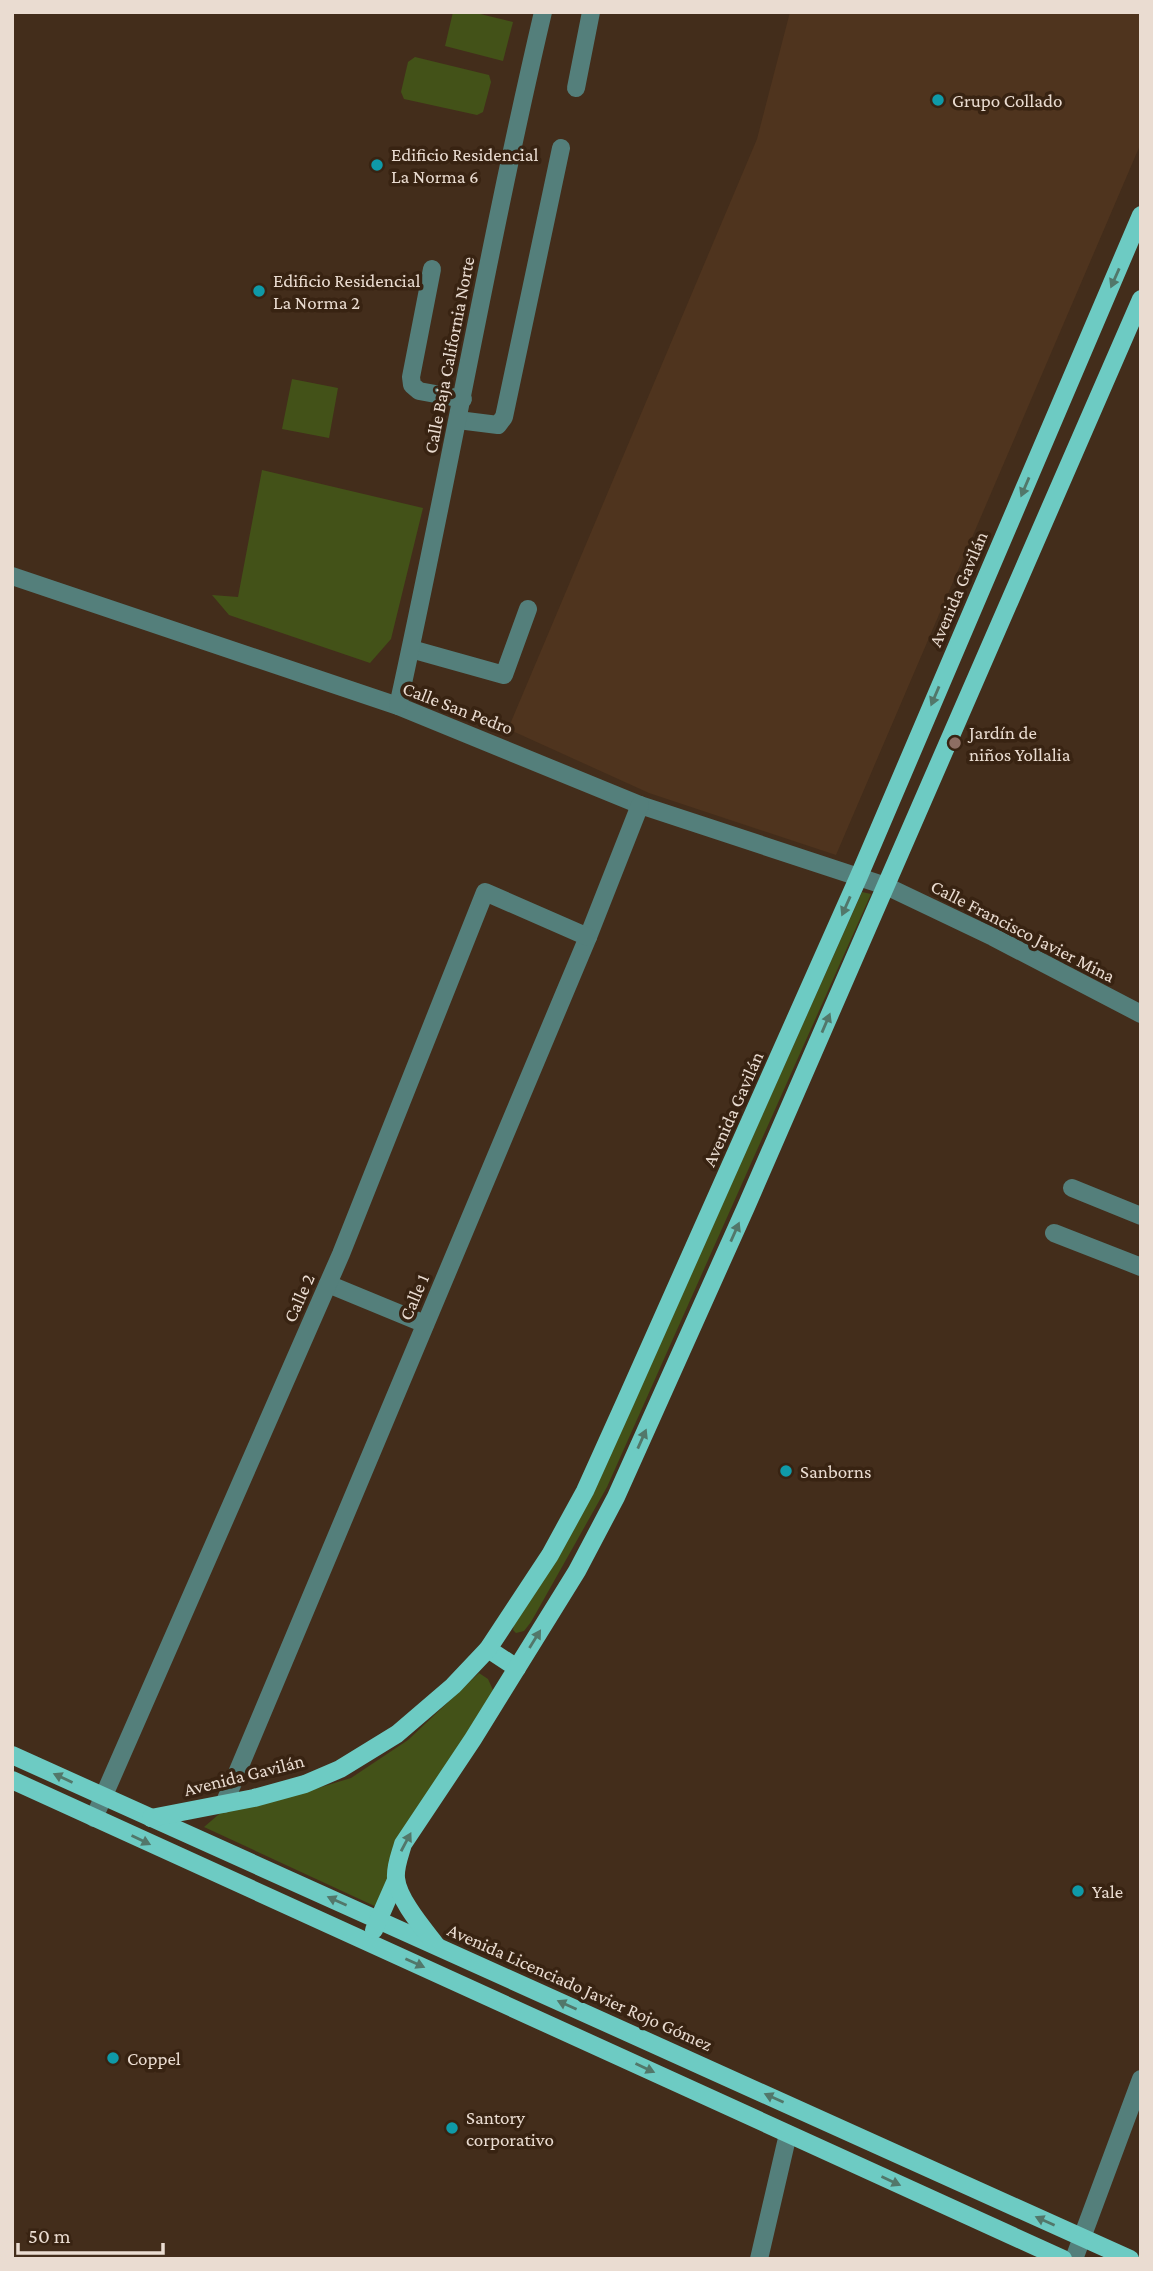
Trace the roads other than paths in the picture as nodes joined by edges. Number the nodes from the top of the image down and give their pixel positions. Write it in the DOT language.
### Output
graph roads {
  1 [pos="543,12"];
  2 [pos="591,12"];
  3 [pos="576,88"];
  4 [pos="561,148"];
  5 [pos="1141,215"];
  6 [pos="432,269"];
  7 [pos="1141,299"];
  8 [pos="463,399"];
  9 [pos="458,420"];
  10 [pos="12,576"];
  11 [pos="528,610"];
  12 [pos="411,649"];
  13 [pos="398,706"];
  14 [pos="640,804"];
  15 [pos="859,876"];
  16 [pos="886,886"];
  17 [pos="588,937"];
  18 [pos="1141,1014"];
  19 [pos="1072,1188"];
  20 [pos="1141,1216"];
  21 [pos="1054,1233"];
  22 [pos="1141,1267"];
  23 [pos="328,1284"];
  24 [pos="425,1324"];
  25 [pos="550,1555"];
  26 [pos="577,1571"];
  27 [pos="488,1649"];
  28 [pos="517,1668"];
  29 [pos="12,1755"];
  30 [pos="12,1780"];
  31 [pos="103,1797"];
  32 [pos="224,1804"];
  33 [pos="94,1818"];
  34 [pos="151,1818"];
  35 [pos="189,1835"];
  36 [pos="179,1858"];
  37 [pos="396,1880"];
  38 [pos="378,1919"];
  39 [pos="370,1943"];
  40 [pos="436,1945"];
  41 [pos="1141,2079"];
  42 [pos="788,2134"];
  43 [pos="1083,2238"];
  44 [pos="759,2259"];
  45 [pos="1063,2259"];
  46 [pos="1074,2259"];
  47 [pos="1130,2259"];
  1 -- 8 [label="street, Calle Baja California Norte"];
  2 -- 3 [label="street"];
  4 -- 9 [label="street"];
  5 -- 15 [label="main road, Avenida Gavilán, one-way"];
  6 -- 8 [label="street"];
  7 -- 16 [label="main road"];
  8 -- 9 [label="street, Calle Baja California Norte"];
  9 -- 12 [label="street, Calle Baja California Norte"];
  10 -- 13 [label="street, Calle San Pedro"];
  11 -- 12 [label="street"];
  12 -- 13 [label="street, Calle Baja California Norte"];
  13 -- 14 [label="street, Calle San Pedro"];
  14 -- 15 [label="street, Calle San Pedro"];
  14 -- 17 [label="street, Calle 1"];
  15 -- 16 [label="street, Calle San Pedro"];
  15 -- 25 [label="main road, Avenida Gavilán, one-way"];
  16 -- 18 [label="street, Calle Francisco Javier Mina"];
  26 -- 16 [label="main road, one-way"];
  17 -- 23 [label="street, Calle 2"];
  17 -- 24 [label="street, Calle 1"];
  19 -- 20 [label="street"];
  21 -- 22 [label="street"];
  23 -- 24 [label="street"];
  23 -- 31 [label="street, Calle 2"];
  24 -- 32 [label="street, Calle 1"];
  25 -- 26 [label="main road"];
  25 -- 27 [label="main road, Avenida Gavilán"];
  28 -- 26 [label="main road, one-way"];
  27 -- 28 [label="main road"];
  27 -- 32 [label="main road, Avenida Gavilán"];
  37 -- 28 [label="main road, one-way"];
  31 -- 29 [label="main road, Avenida Licenciado Javier Rojo Gómez, one-way"];
  30 -- 33 [label="main road"];
  31 -- 33 [label="street, Calle 2"];
  31 -- 34 [label="main road, Avenida Licenciado Javier Rojo Gómez"];
  32 -- 34 [label="main road, Avenida Gavilán"];
  33 -- 36 [label="main road, one-way"];
  34 -- 35 [label="main road, Avenida Licenciado Javier Rojo Gómez"];
  35 -- 36 [label="main road"];
  38 -- 35 [label="main road, Avenida Licenciado Javier Rojo Gómez, one-way"];
  36 -- 39 [label="main road"];
  37 -- 38 [label="main road"];
  37 -- 40 [label="main road"];
  38 -- 39 [label="main road"];
  38 -- 40 [label="main road, Avenida Licenciado Javier Rojo Gómez"];
  39 -- 42 [label="main road, one-way"];
  43 -- 40 [label="main road, Avenida Licenciado Javier Rojo Gómez, one-way"];
  41 -- 43 [label="street"];
  42 -- 44 [label="street"];
  42 -- 45 [label="main road, one-way"];
  43 -- 46 [label="street"];
  43 -- 47 [label="main road, Avenida Licenciado Javier Rojo Gómez"];
}
